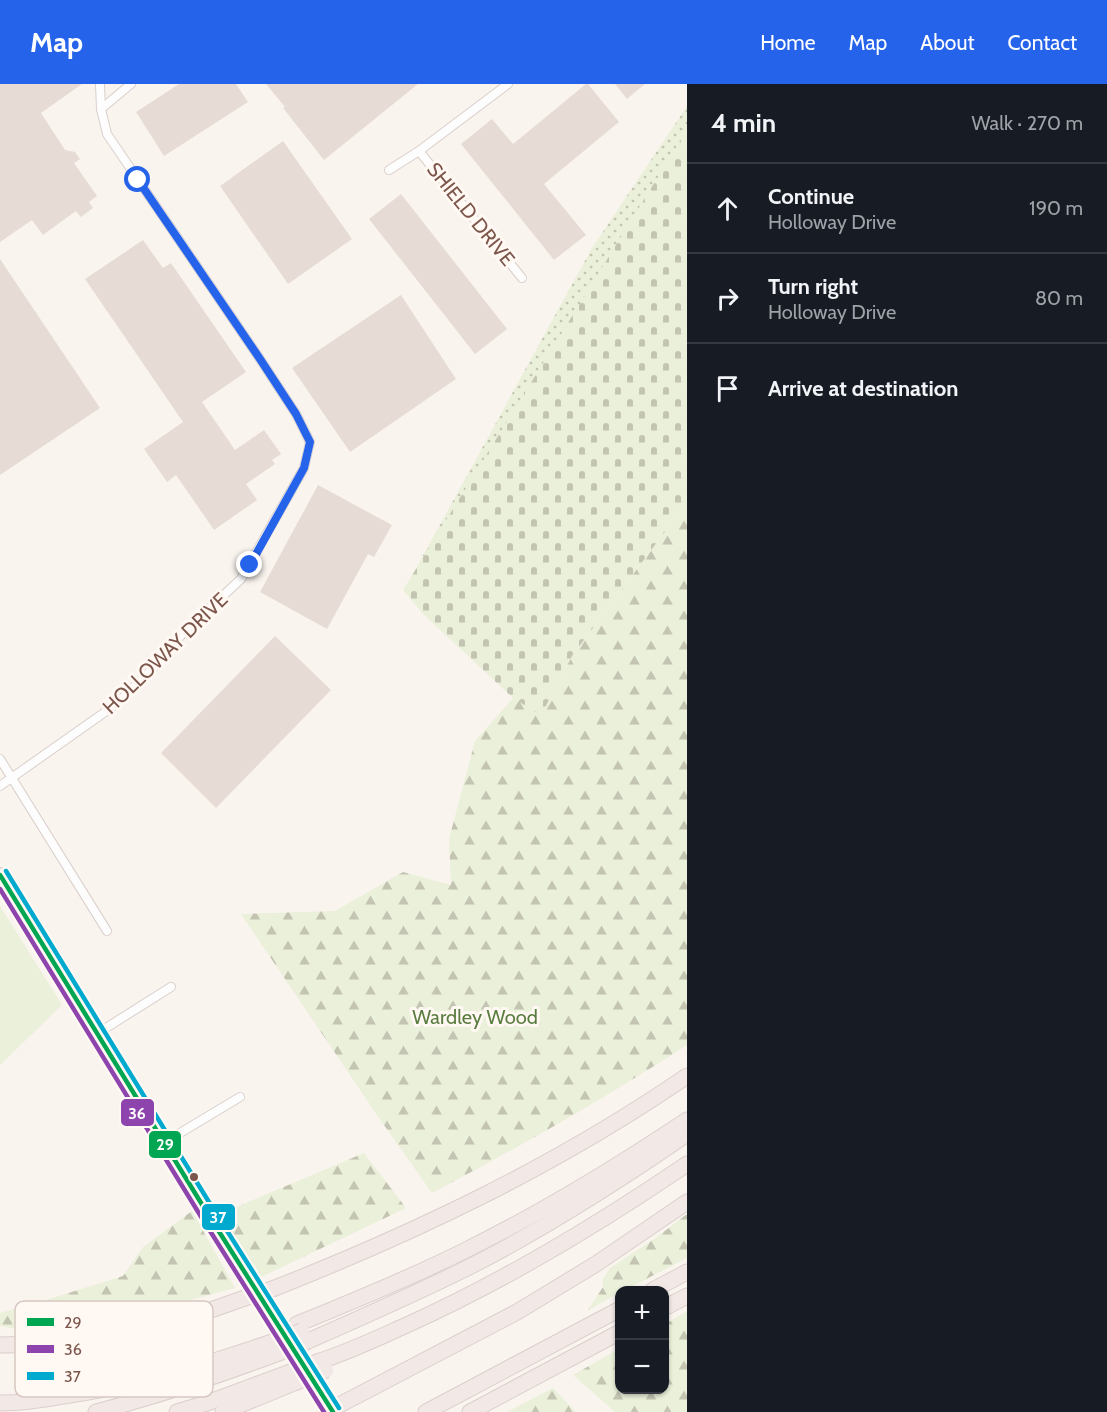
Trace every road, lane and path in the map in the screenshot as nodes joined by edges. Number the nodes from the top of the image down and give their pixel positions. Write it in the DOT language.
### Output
graph roads {
  1 [pos="100,84"];
  2 [pos="131,84"];
  3 [pos="508,84"];
  4 [pos="101,109"];
  5 [pos="419,151"];
  6 [pos="389,170"];
  7 [pos="522,278"];
  8 [pos="0,759"];
  9 [pos="13,778"];
  10 [pos="0,786"];
  11 [pos="0,875"];
  12 [pos="107,931"];
  13 [pos="171,987"];
  14 [pos="98,1033"];
  15 [pos="687,1076"];
  16 [pos="240,1097"];
  17 [pos="687,1120"];
  18 [pos="687,1134"];
  19 [pos="165,1142"];
  20 [pos="687,1164"];
  21 [pos="687,1202"];
  22 [pos="687,1272"];
  23 [pos="660,1286"];
  24 [pos="687,1296"];
  25 [pos="669,1305"];
  26 [pos="213,1309"];
  27 [pos="615,1312"];
  28 [pos="302,1332"];
  29 [pos="615,1335"];
  30 [pos="15,1344"];
  31 [pos="270,1344"];
  32 [pos="0,1345"];
  33 [pos="213,1354"];
  34 [pos="213,1362"];
  35 [pos="213,1377"];
  36 [pos="291,1378"];
  37 [pos="15,1396"];
  38 [pos="58,1397"];
  39 [pos="150,1397"];
  40 [pos="0,1398"];
  41 [pos="0,1403"];
  42 [pos="96,1412"];
  43 [pos="177,1412"];
  44 [pos="223,1412"];
  45 [pos="325,1412"];
  46 [pos="333,1412"];
  47 [pos="426,1412"];
  48 [pos="470,1412"];
  1 -- 4 [label="street, HOLLOWAY DRIVE"];
  2 -- 4 [label="street"];
  3 -- 5 [label="street, SHIELD DRIVE"];
  4 -- 9 [label="street, HOLLOWAY DRIVE"];
  5 -- 6 [label="street, SHIELD DRIVE"];
  5 -- 7 [label="street, SHIELD DRIVE"];
  8 -- 9 [label="street"];
  9 -- 10 [label="street, HOLLOWAY DRIVE"];
  9 -- 12 [label="street"];
  11 -- 14 [label="main road"];
  13 -- 14 [label="street"];
  14 -- 19 [label="main road"];
  15 -- 26 [label="highway, bridge"];
  16 -- 19 [label="street"];
  17 -- 28 [label="highway"];
  18 -- 28 [label="highway"];
  19 -- 46 [label="main road"];
  20 -- 36 [label="highway, bridge"];
  21 -- 45 [label="highway, bridge"];
  22 -- 23 [label="highway"];
  24 -- 25 [label="highway"];
  27 -- 47 [label="highway"];
  28 -- 31 [label="highway, bridge"];
  29 -- 48 [label="highway"];
  30 -- 32 [label="highway, bridge"];
  31 -- 33 [label="highway"];
  31 -- 34 [label="highway"];
  31 -- 35 [label="highway"];
  36 -- 43 [label="highway"];
  36 -- 44 [label="highway"];
  37 -- 40 [label="highway"];
  38 -- 41 [label="highway"];
  39 -- 42 [label="highway"];
}
